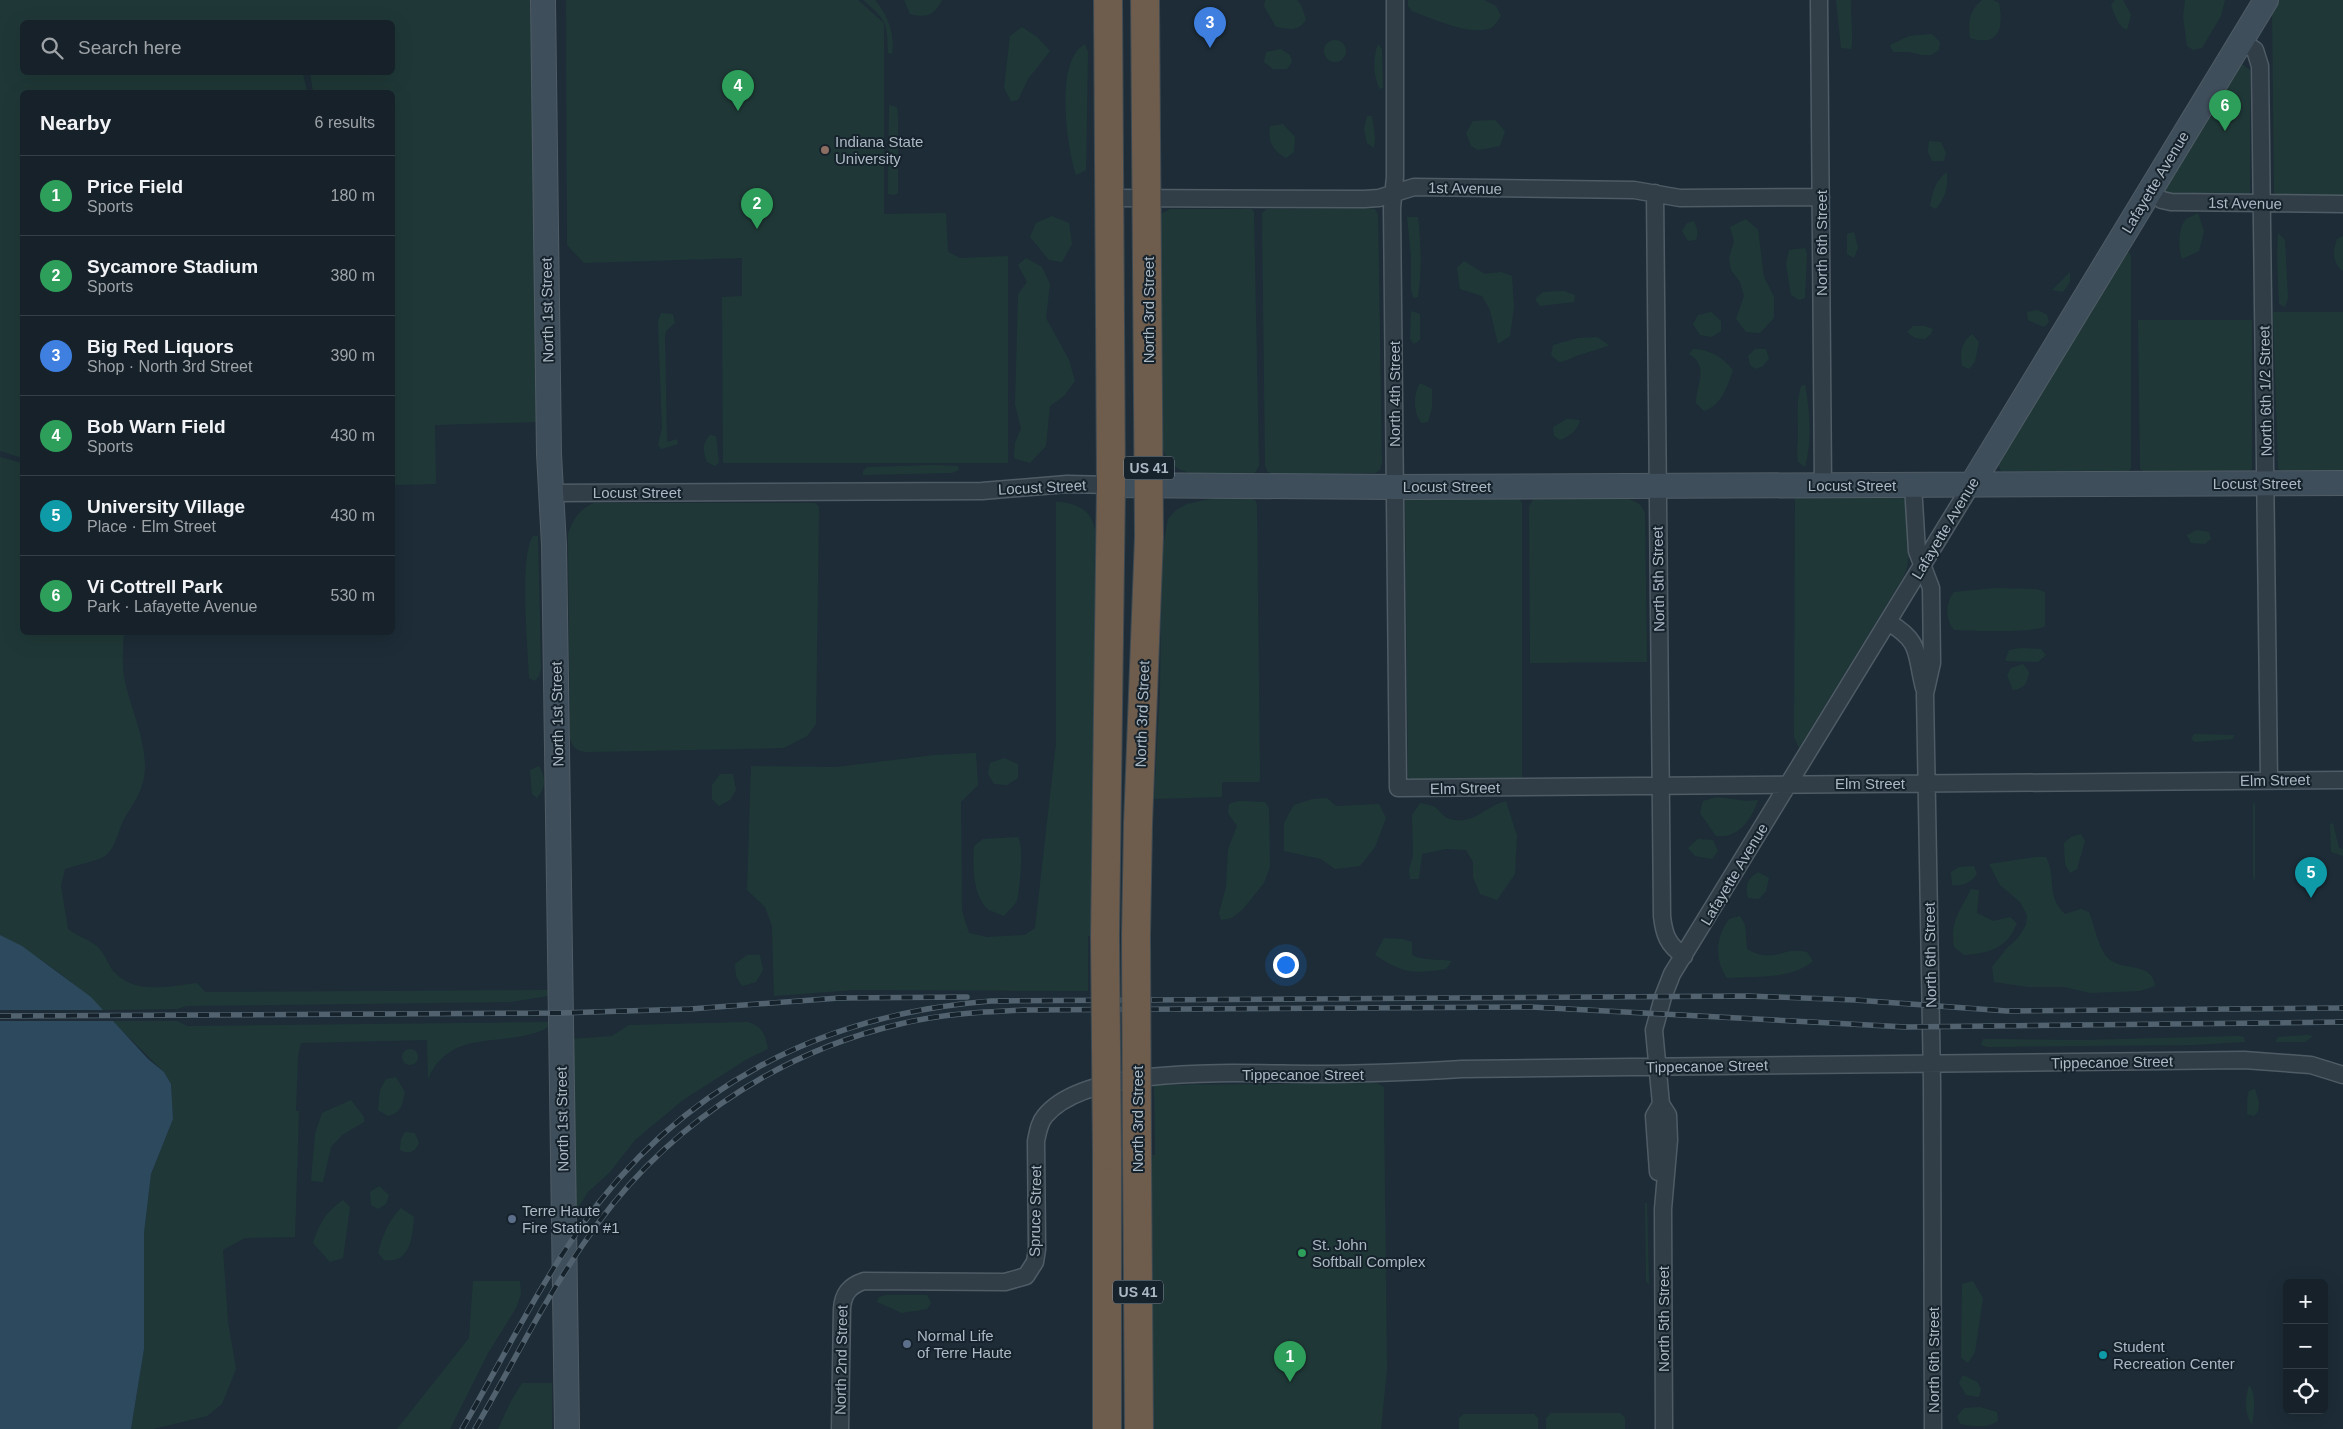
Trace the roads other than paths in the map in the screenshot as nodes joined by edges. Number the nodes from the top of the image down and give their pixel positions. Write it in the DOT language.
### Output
graph roads {
  1 [pos="543,0"];
  2 [pos="1108,0"];
  3 [pos="1145,0"];
  4 [pos="1395,0"];
  5 [pos="1819,0"];
  6 [pos="2266,0"];
  7 [pos="2241,41"];
  8 [pos="2150,192"];
  9 [pos="1393,193"];
  10 [pos="1655,193"];
  11 [pos="1821,197"];
  12 [pos="1110,198"];
  13 [pos="1147,198"];
  14 [pos="2263,204"];
  15 [pos="2343,204"];
  16 [pos="2266,483"];
  17 [pos="2343,483"];
  18 [pos="1914,484"];
  19 [pos="1972,484"];
  20 [pos="1111,485"];
  21 [pos="1657,485"];
  22 [pos="1823,485"];
  23 [pos="1149,486"];
  24 [pos="1394,487"];
  25 [pos="551,493"];
  26 [pos="1922,565"];
  27 [pos="1888,622"];
  28 [pos="1925,694"];
  29 [pos="2268,780"];
  30 [pos="2343,780"];
  31 [pos="1926,783"];
  32 [pos="1789,784"];
  33 [pos="1660,786"];
  34 [pos="1398,788"];
  35 [pos="1684,956"];
  36 [pos="1932,1063"];
  37 [pos="1658,1066"];
  38 [pos="2343,1075"];
  39 [pos="1073,1096"];
  40 [pos="846,1292"];
  41 [pos="567,1429"];
  42 [pos="840,1429"];
  43 [pos="1107,1429"];
  44 [pos="1139,1429"];
  45 [pos="1664,1429"];
  46 [pos="1933,1429"];
  1 -- 25 [label="street, North 1st Street"];
  2 -- 12 [label="highway, North 3rd Street / US 41"];
  3 -- 13 [label="highway, North 3rd Street / US 41"];
  4 -- 9 [label="street, North 4th Street"];
  5 -- 11 [label="street, North 6th Street"];
  6 -- 7 [label="street, Lafayette Avenue"];
  7 -- 8 [label="street, Lafayette Avenue"];
  7 -- 14 [label="street, North 6th 1/2 Street"];
  8 -- 14 [label="street, 1st Avenue"];
  8 -- 19 [label="street, Lafayette Avenue"];
  9 -- 10 [label="street, 1st Avenue"];
  9 -- 13 [label="street, 1st Avenue"];
  9 -- 24 [label="street, North 4th Street"];
  10 -- 11 [label="street, 1st Avenue"];
  10 -- 21 [label="street, North 5th Street"];
  11 -- 22 [label="street, North 6th Street"];
  12 -- 13 [label="street, 1st Avenue"];
  12 -- 20 [label="highway, North 3rd Street / US 41"];
  13 -- 23 [label="highway, North 3rd Street / US 41"];
  14 -- 15 [label="street, 1st Avenue"];
  14 -- 16 [label="street, North 6th 1/2 Street"];
  16 -- 17 [label="street, Locust Street"];
  16 -- 19 [label="street, Locust Street"];
  16 -- 29 [label="street, North 6th 1/2 Street"];
  18 -- 19 [label="street, Locust Street"];
  18 -- 22 [label="street, Locust Street"];
  18 -- 26 [label="street, North 6th Street"];
  19 -- 26 [label="street, Lafayette Avenue"];
  20 -- 23 [label="street, Locust Street"];
  20 -- 25 [label="street, Locust Street"];
  20 -- 43 [label="highway, North 3rd Street / US 41, bridge"];
  21 -- 22 [label="street, Locust Street"];
  21 -- 24 [label="street, Locust Street"];
  21 -- 33 [label="street, North 5th Street"];
  23 -- 24 [label="street, Locust Street"];
  23 -- 44 [label="highway, North 3rd Street / US 41, bridge"];
  24 -- 34 [label="street, North 4th Street"];
  25 -- 41 [label="street, North 1st Street"];
  26 -- 27 [label="street, Lafayette Avenue"];
  26 -- 28 [label="street, North 6th Street"];
  27 -- 28 [label="street"];
  27 -- 32 [label="street, Lafayette Avenue"];
  28 -- 31 [label="street, North 6th Street"];
  29 -- 30 [label="street, Elm Street"];
  29 -- 31 [label="street, Elm Street"];
  31 -- 32 [label="street, Elm Street"];
  31 -- 36 [label="street, North 6th Street"];
  32 -- 33 [label="street, Elm Street"];
  32 -- 35 [label="street, Lafayette Avenue"];
  33 -- 34 [label="street, Elm Street"];
  33 -- 35 [label="street, North 5th Street"];
  35 -- 37 [label="street, Lafayette Avenue"];
  36 -- 37 [label="street, Tippecanoe Street"];
  36 -- 38 [label="street, Tippecanoe Street"];
  36 -- 46 [label="street, North 6th Street"];
  37 -- 39 [label="street, Tippecanoe Street"];
  37 -- 45 [label="street, North 5th Street"];
  39 -- 40 [label="street, Spruce Street"];
  40 -- 42 [label="street, North 2nd Street"];
}
